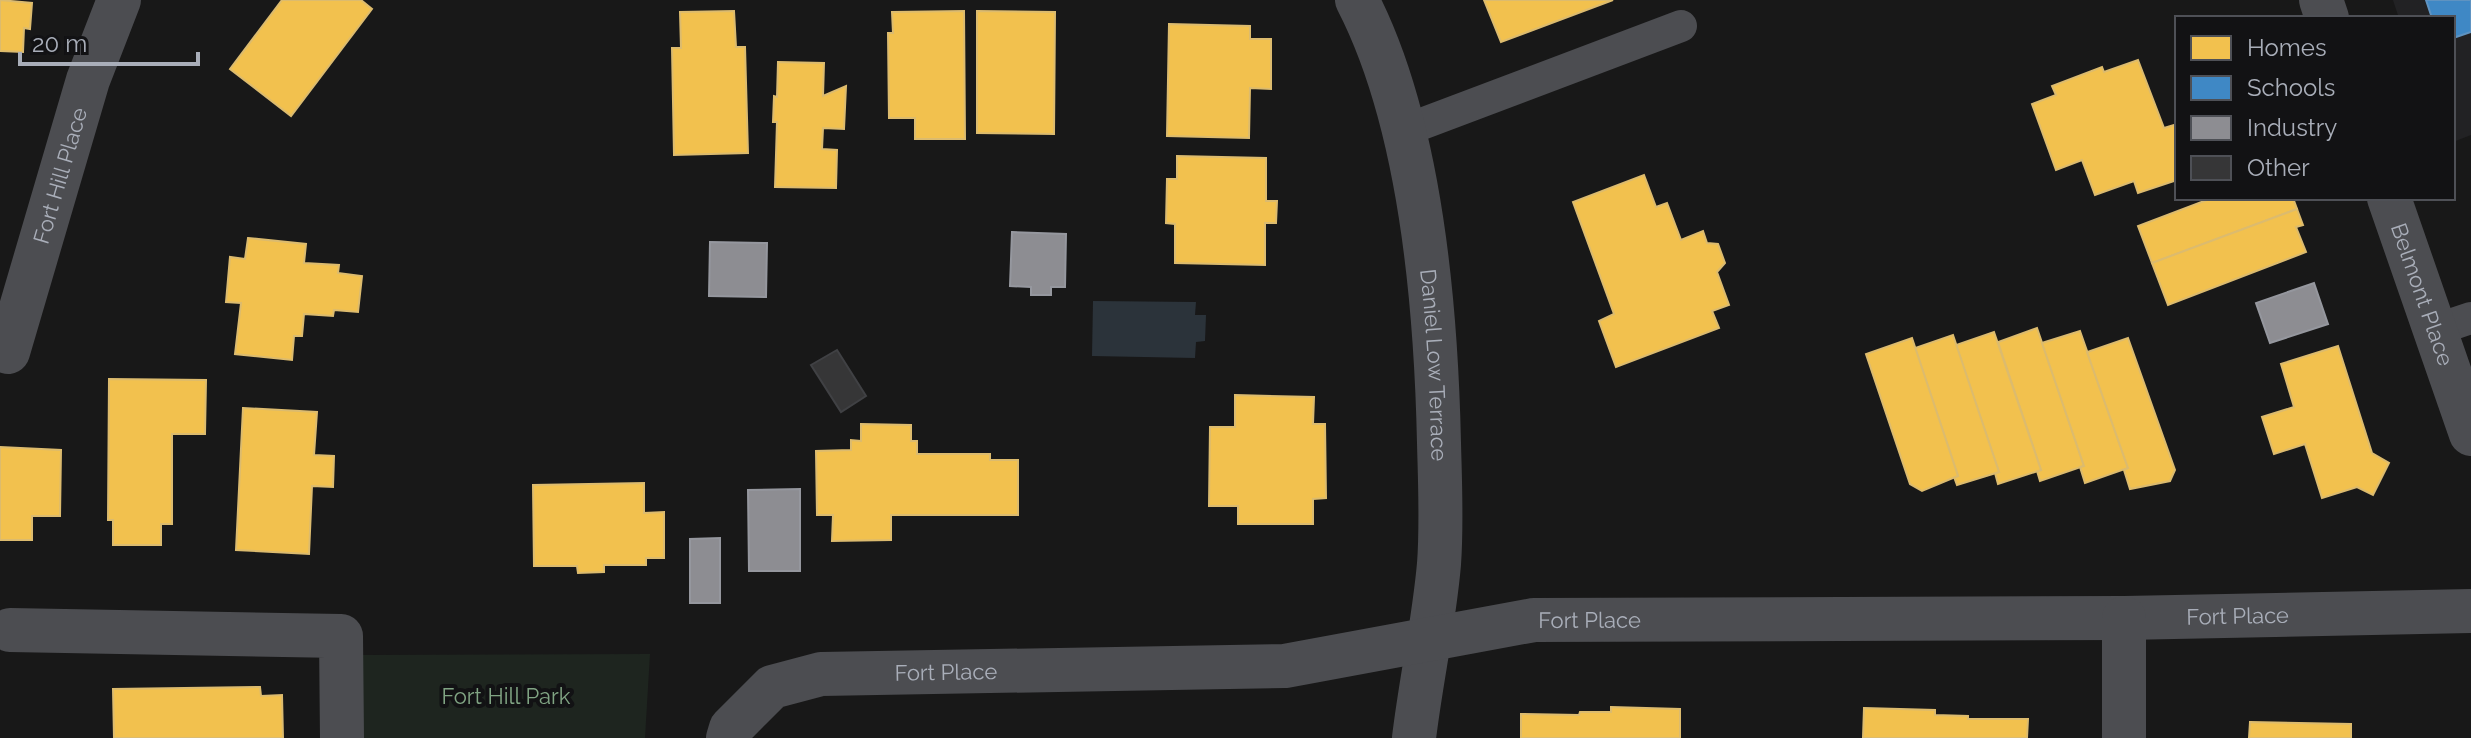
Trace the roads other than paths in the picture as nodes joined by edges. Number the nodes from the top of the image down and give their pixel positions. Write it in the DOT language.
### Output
graph roads {
  1 [pos="119,0"];
  2 [pos="1357,0"];
  3 [pos="1681,26"];
  4 [pos="1403,131"];
  5 [pos="2390,200"];
  6 [pos="2453,324"];
  7 [pos="8,352"];
  8 [pos="2471,434"];
  9 [pos="2471,611"];
  10 [pos="2124,618"];
  11 [pos="10,630"];
  12 [pos="1429,639"];
  13 [pos="730,733"];
  14 [pos="342,738"];
  15 [pos="1414,738"];
  16 [pos="2124,738"];
  1 -- 7 [label="street, Fort Hill Place"];
  2 -- 4 [label="street, Daniel Low Terrace"];
  3 -- 4 [label="lane"];
  4 -- 12 [label="street, Daniel Low Terrace"];
  5 -- 6 [label="street, Belmont Place"];
  6 -- 8 [label="street, Belmont Place"];
  9 -- 10 [label="street, Fort Place"];
  10 -- 12 [label="street, Fort Place"];
  10 -- 16 [label="street"];
  11 -- 14 [label="street"];
  12 -- 13 [label="street, Fort Place"];
  12 -- 15 [label="street, Daniel Low Terrace"];
}
